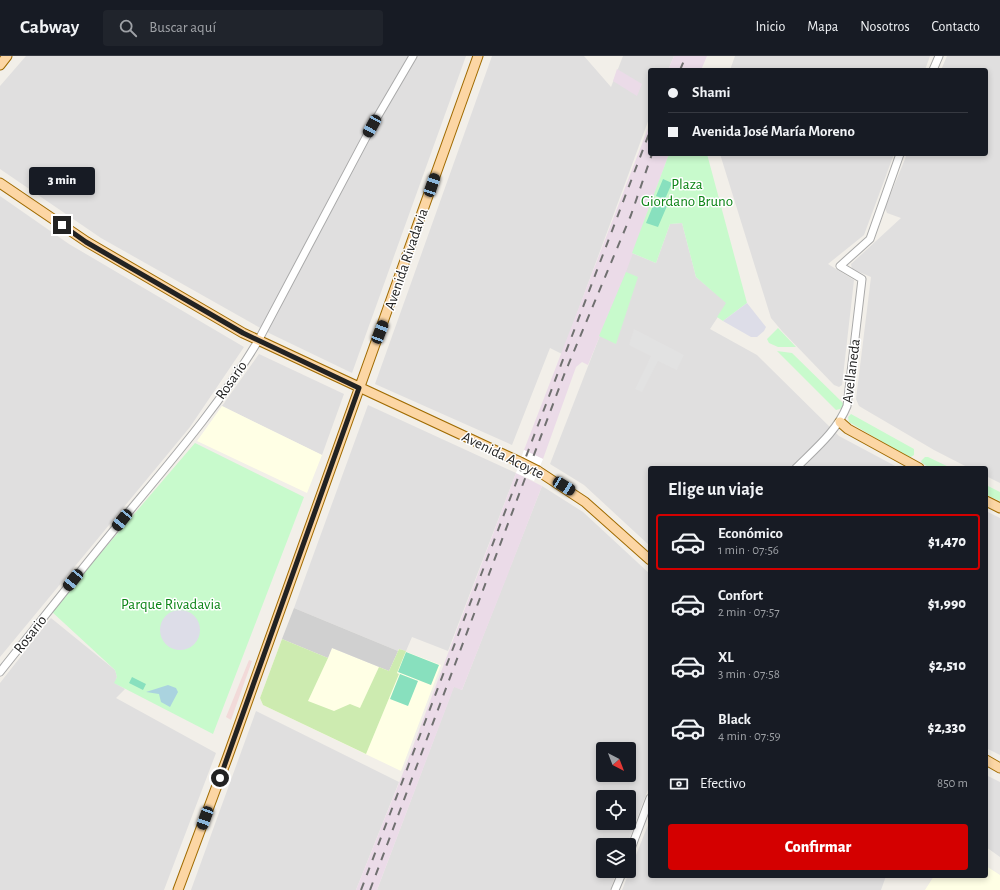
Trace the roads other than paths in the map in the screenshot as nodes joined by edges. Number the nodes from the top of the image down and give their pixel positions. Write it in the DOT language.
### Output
graph roads {
  1 [pos="7,56"];
  2 [pos="413,56"];
  3 [pos="478,56"];
  4 [pos="939,56"];
  5 [pos="0,65"];
  6 [pos="934,68"];
  7 [pos="899,156"];
  8 [pos="0,184"];
  9 [pos="258,341"];
  10 [pos="359,388"];
  11 [pos="840,422"];
  12 [pos="798,466"];
  13 [pos="915,466"];
  14 [pos="988,502"];
  15 [pos="1000,508"];
  16 [pos="648,558"];
  17 [pos="0,672"];
  18 [pos="988,761"];
  19 [pos="1000,768"];
  20 [pos="648,803"];
  21 [pos="635,838"];
  22 [pos="620,878"];
  23 [pos="178,890"];
  24 [pos="615,890"];
  1 -- 5 [label="main road"];
  2 -- 9 [label="street, Rosario"];
  3 -- 10 [label="main road, Avenida Rivadavia"];
  4 -- 6 [label="street"];
  7 -- 11 [label="street, Avellaneda"];
  8 -- 9 [label="main road, Avenida Acoyte"];
  9 -- 10 [label="main road, Avenida Acoyte"];
  9 -- 17 [label="street, Rosario"];
  10 -- 16 [label="main road, Avenida Acoyte, bridge"];
  10 -- 23 [label="main road, Avenida Rivadavia"];
  11 -- 12 [label="street, Avellaneda"];
  11 -- 13 [label="main road"];
  14 -- 15 [label="main road"];
  18 -- 19 [label="main road"];
  20 -- 21 [label="street"];
  22 -- 24 [label="street"];
}
